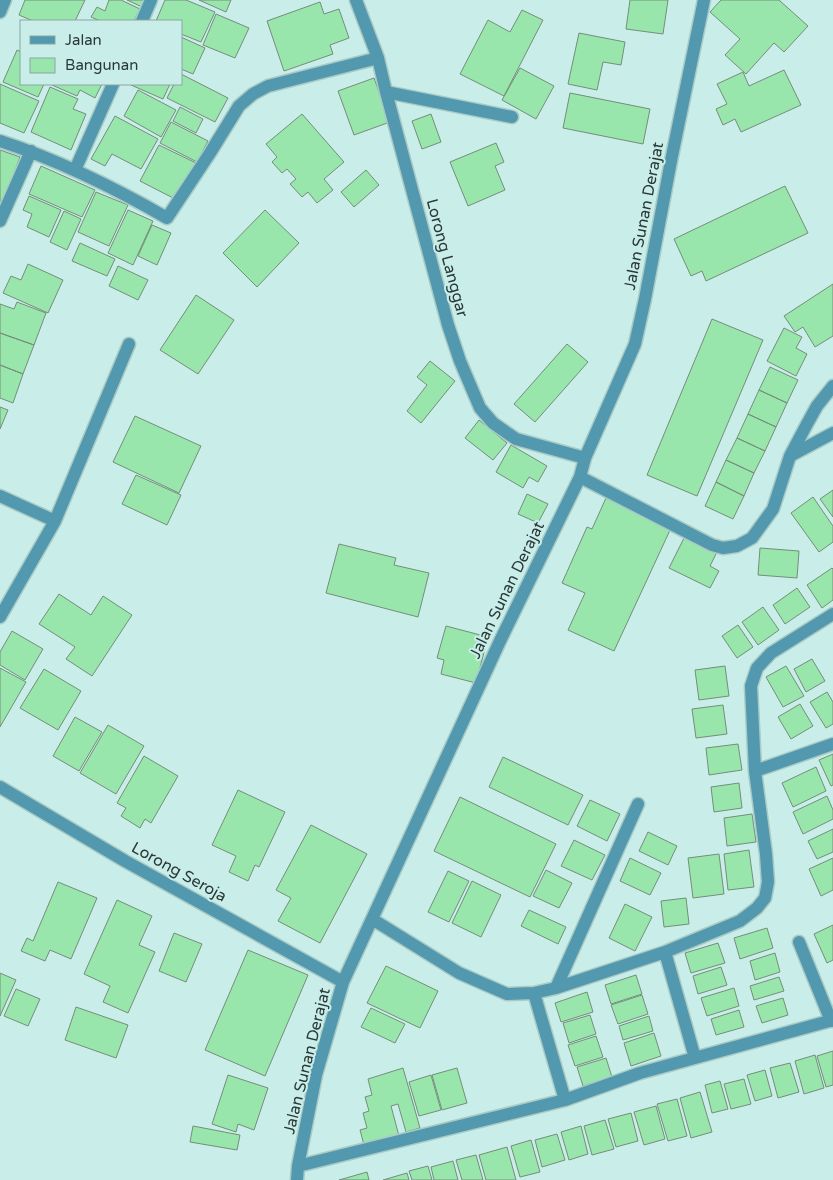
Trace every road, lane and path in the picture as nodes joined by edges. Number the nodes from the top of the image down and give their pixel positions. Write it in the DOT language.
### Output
graph roads {
  1 [pos="5,0"];
  2 [pos="151,0"];
  3 [pos="356,0"];
  4 [pos="704,0"];
  5 [pos="0,12"];
  6 [pos="142,20"];
  7 [pos="378,58"];
  8 [pos="113,85"];
  9 [pos="386,92"];
  10 [pos="512,117"];
  11 [pos="0,141"];
  12 [pos="31,151"];
  13 [pos="75,170"];
  14 [pos="0,221"];
  15 [pos="128,344"];
  16 [pos="833,386"];
  17 [pos="833,433"];
  18 [pos="790,456"];
  19 [pos="584,458"];
  20 [pos="580,477"];
  21 [pos="0,496"];
  22 [pos="55,521"];
  23 [pos="833,614"];
  24 [pos="0,616"];
  25 [pos="833,744"];
  26 [pos="755,771"];
  27 [pos="0,787"];
  28 [pos="638,804"];
  29 [pos="372,919"];
  30 [pos="799,942"];
  31 [pos="665,952"];
  32 [pos="343,982"];
  33 [pos="556,988"];
  34 [pos="534,993"];
  35 [pos="832,1021"];
  36 [pos="695,1058"];
  37 [pos="565,1100"];
  38 [pos="298,1166"];
  39 [pos="297,1180"];
  1 -- 5 [label="street"];
  2 -- 6 [label="street"];
  3 -- 7 [label="street, Lorong Langgar"];
  4 -- 19 [label="street, Jalan Sunan Derajat"];
  7 -- 9 [label="street, Lorong Langgar"];
  7 -- 13 [label="street"];
  8 -- 13 [label="street"];
  9 -- 10 [label="street"];
  9 -- 19 [label="street, Lorong Langgar"];
  11 -- 12 [label="street"];
  12 -- 13 [label="street"];
  12 -- 14 [label="street"];
  15 -- 22 [label="street"];
  16 -- 18 [label="street"];
  17 -- 18 [label="street"];
  18 -- 20 [label="street"];
  19 -- 20 [label="street, Jalan Sunan Derajat"];
  20 -- 29 [label="street, Jalan Sunan Derajat"];
  21 -- 22 [label="street"];
  22 -- 24 [label="street"];
  23 -- 26 [label="street"];
  25 -- 26 [label="street"];
  26 -- 31 [label="street"];
  27 -- 32 [label="street, Lorong Seroja"];
  28 -- 33 [label="street"];
  29 -- 32 [label="street, Jalan Sunan Derajat"];
  29 -- 34 [label="street"];
  30 -- 35 [label="street"];
  31 -- 33 [label="street"];
  31 -- 36 [label="street"];
  32 -- 38 [label="street, Jalan Sunan Derajat"];
  33 -- 34 [label="street"];
  34 -- 37 [label="street"];
  35 -- 36 [label="street"];
  36 -- 37 [label="street"];
  37 -- 38 [label="street"];
  38 -- 39 [label="street, Jalan Sunan Derajat"];
}
